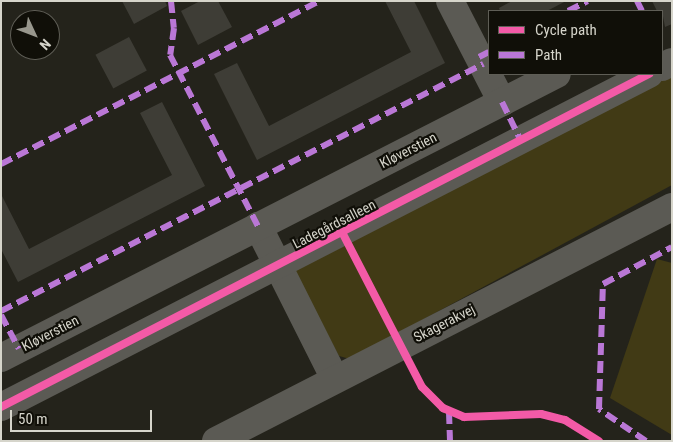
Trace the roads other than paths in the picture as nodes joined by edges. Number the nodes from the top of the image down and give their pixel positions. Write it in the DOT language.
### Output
graph roads {
  1 [pos="450,1"];
  2 [pos="488,75"];
  3 [pos="488,75"];
  4 [pos="556,75"];
  5 [pos="647,75"];
  6 [pos="502,102"];
  7 [pos="672,207"];
  8 [pos="258,226"];
  9 [pos="279,266"];
  10 [pos="1,358"];
  11 [pos="335,379"];
  12 [pos="1,406"];
  13 [pos="216,441"];
  1 -- 2 [label="street"];
  3 -- 6 [label="street"];
  4 -- 6 [label="street, Kløverstien"];
  5 -- 9 [label="street, Ladegårdsalleen"];
  6 -- 8 [label="street, Kløverstien"];
  7 -- 11 [label="street, Skagerakvej"];
  8 -- 9 [label="street"];
  8 -- 10 [label="street, Kløverstien"];
  9 -- 11 [label="street"];
  9 -- 12 [label="street, Ladegårdsalleen"];
  11 -- 13 [label="street, Skagerakvej"];
}
